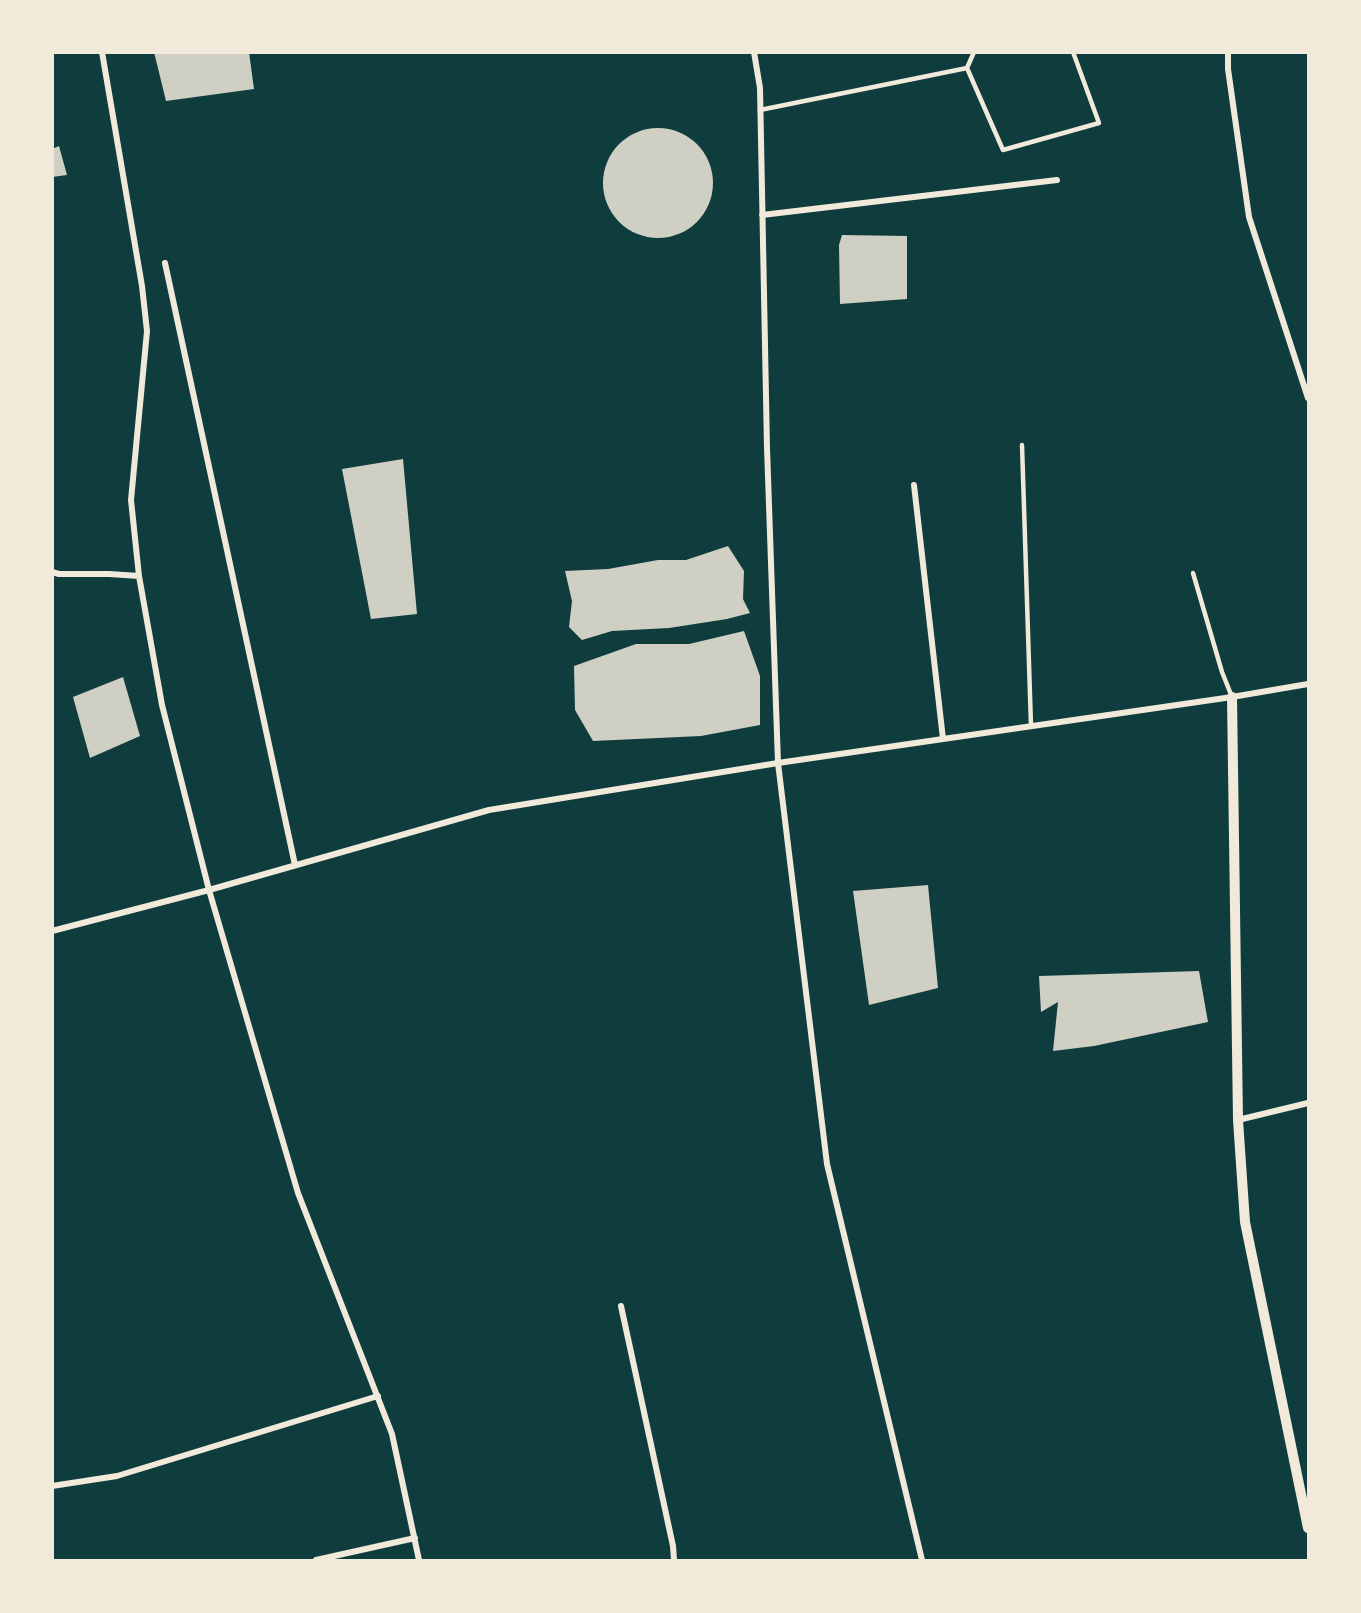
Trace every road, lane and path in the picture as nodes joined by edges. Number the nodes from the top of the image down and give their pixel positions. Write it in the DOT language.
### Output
graph roads {
  1 [pos="102,52"];
  2 [pos="754,52"];
  3 [pos="974,52"];
  4 [pos="1073,52"];
  5 [pos="1228,52"];
  6 [pos="967,68"];
  7 [pos="760,110"];
  8 [pos="1057,180"];
  9 [pos="762,215"];
  10 [pos="165,263"];
  11 [pos="1308,398"];
  12 [pos="1023,445"];
  13 [pos="915,485"];
  14 [pos="52,572"];
  15 [pos="1192,573"];
  16 [pos="139,576"];
  17 [pos="1308,684"];
  18 [pos="1232,698"];
  19 [pos="1031,726"];
  20 [pos="943,739"];
  21 [pos="778,763"];
  22 [pos="295,865"];
  23 [pos="209,890"];
  24 [pos="52,931"];
  25 [pos="1308,1103"];
  26 [pos="1238,1120"];
  27 [pos="621,1306"];
  28 [pos="378,1396"];
  29 [pos="52,1486"];
  30 [pos="1308,1528"];
  31 [pos="415,1538"];
  32 [pos="316,1560"];
  33 [pos="419,1560"];
  34 [pos="674,1560"];
  35 [pos="922,1560"];
  1 -- 16 [label="street"];
  2 -- 7 [label="street"];
  3 -- 6 [label="lane"];
  4 -- 6 [label="lane"];
  5 -- 11 [label="street"];
  6 -- 7 [label="lane"];
  7 -- 9 [label="street"];
  8 -- 9 [label="street"];
  9 -- 21 [label="street"];
  10 -- 22 [label="street"];
  12 -- 19 [label="lane"];
  13 -- 20 [label="street"];
  14 -- 16 [label="street"];
  15 -- 18 [label="lane"];
  16 -- 23 [label="street"];
  17 -- 18 [label="street"];
  18 -- 19 [label="street"];
  18 -- 26 [label="street"];
  19 -- 20 [label="street"];
  20 -- 21 [label="street"];
  21 -- 22 [label="street"];
  21 -- 35 [label="street"];
  22 -- 23 [label="street"];
  23 -- 24 [label="street"];
  23 -- 28 [label="street"];
  25 -- 26 [label="street"];
  26 -- 30 [label="street"];
  27 -- 34 [label="street"];
  28 -- 29 [label="street"];
  28 -- 31 [label="street"];
  31 -- 32 [label="street"];
  31 -- 33 [label="street"];
}
